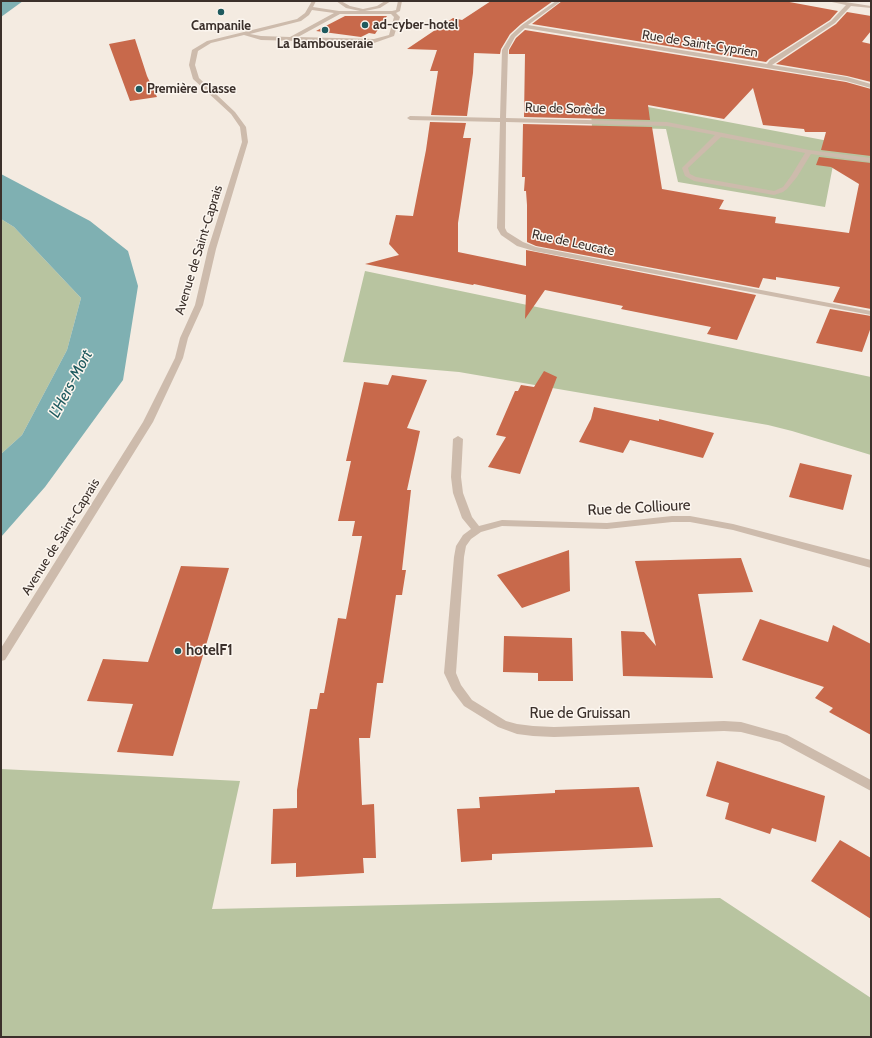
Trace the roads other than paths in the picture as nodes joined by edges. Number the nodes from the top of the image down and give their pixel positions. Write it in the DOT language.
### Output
graph roads {
  1 [pos="314,1"];
  2 [pos="338,1"];
  3 [pos="347,1"];
  4 [pos="389,1"];
  5 [pos="400,1"];
  6 [pos="559,1"];
  7 [pos="833,1"];
  8 [pos="850,4"];
  9 [pos="343,5"];
  10 [pos="871,7"];
  11 [pos="311,8"];
  12 [pos="339,12"];
  13 [pos="392,14"];
  14 [pos="524,26"];
  15 [pos="246,34"];
  16 [pos="290,39"];
  17 [pos="768,66"];
  18 [pos="871,86"];
  19 [pos="410,118"];
  20 [pos="502,120"];
  21 [pos="719,135"];
  22 [pos="809,152"];
  23 [pos="871,160"];
  24 [pos="871,313"];
  25 [pos="458,439"];
  26 [pos="477,530"];
  27 [pos="871,564"];
  28 [pos="1,658"];
  29 [pos="871,786"];
  1 -- 11 [label="street, Avenue de Saint-Caprais"];
  2 -- 9 [label="street"];
  3 -- 9 [label="street"];
  4 -- 9 [label="street"];
  5 -- 13 [label="street"];
  6 -- 14 [label="street, Rue de Leucate"];
  7 -- 8 [label="street"];
  8 -- 10 [label="street"];
  8 -- 17 [label="street"];
  11 -- 12 [label="street"];
  11 -- 15 [label="street, Avenue de Saint-Caprais"];
  12 -- 13 [label="street"];
  12 -- 16 [label="street"];
  13 -- 16 [label="street"];
  14 -- 17 [label="street, Rue de Saint-Cyprien"];
  14 -- 20 [label="street, Rue de Leucate"];
  15 -- 16 [label="street"];
  15 -- 28 [label="street, Avenue de Saint-Caprais"];
  17 -- 18 [label="street, Rue de Saint-Cyprien"];
  19 -- 20 [label="street, Rue de Sorède"];
  20 -- 21 [label="street, Rue de Sorède"];
  20 -- 24 [label="street, Rue de Leucate"];
  21 -- 22 [label="street, Rue de Sorède"];
  21 -- 22 [label="street"];
  22 -- 23 [label="street, Rue de Sorède"];
  25 -- 26 [label="street"];
  26 -- 27 [label="street, Rue de Collioure"];
  26 -- 29 [label="street, Rue de Gruissan"];
}
